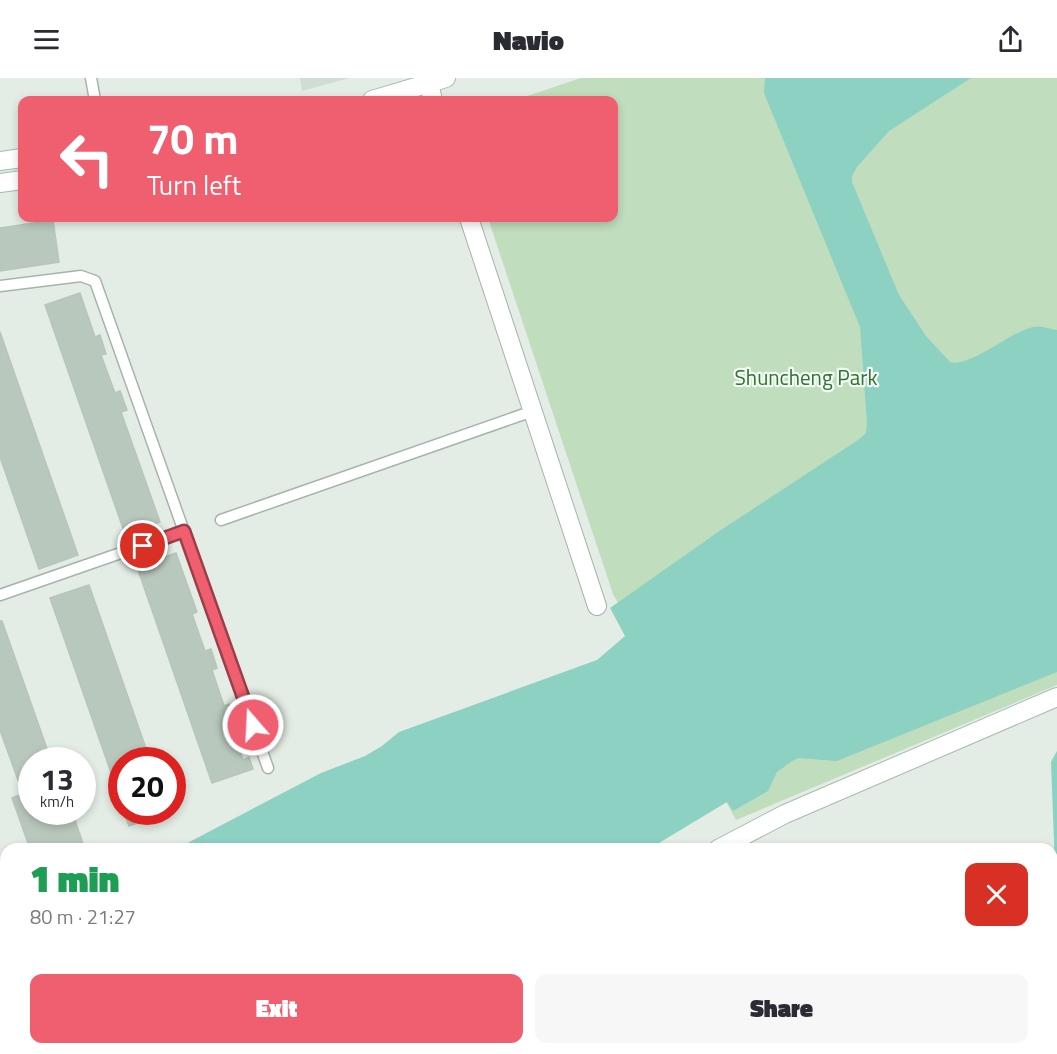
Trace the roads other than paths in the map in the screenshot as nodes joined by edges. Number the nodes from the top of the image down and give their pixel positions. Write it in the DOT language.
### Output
graph roads {
  1 [pos="91,78"];
  2 [pos="436,87"];
  3 [pos="94,96"];
  4 [pos="392,96"];
  5 [pos="18,159"];
  6 [pos="0,161"];
  7 [pos="18,181"];
  8 [pos="0,183"];
  9 [pos="470,222"];
  10 [pos="0,286"];
  11 [pos="533,411"];
  12 [pos="221,520"];
  13 [pos="184,531"];
  14 [pos="0,595"];
  15 [pos="597,606"];
  16 [pos="1057,697"];
  17 [pos="268,768"];
  18 [pos="731,843"];
  1 -- 3 [label="lane"];
  2 -- 4 [label="street"];
  5 -- 6 [label="street"];
  7 -- 8 [label="street"];
  9 -- 11 [label="street"];
  10 -- 13 [label="lane"];
  11 -- 12 [label="lane"];
  11 -- 15 [label="street"];
  13 -- 14 [label="lane"];
  13 -- 17 [label="lane"];
  16 -- 18 [label="street"];
}
